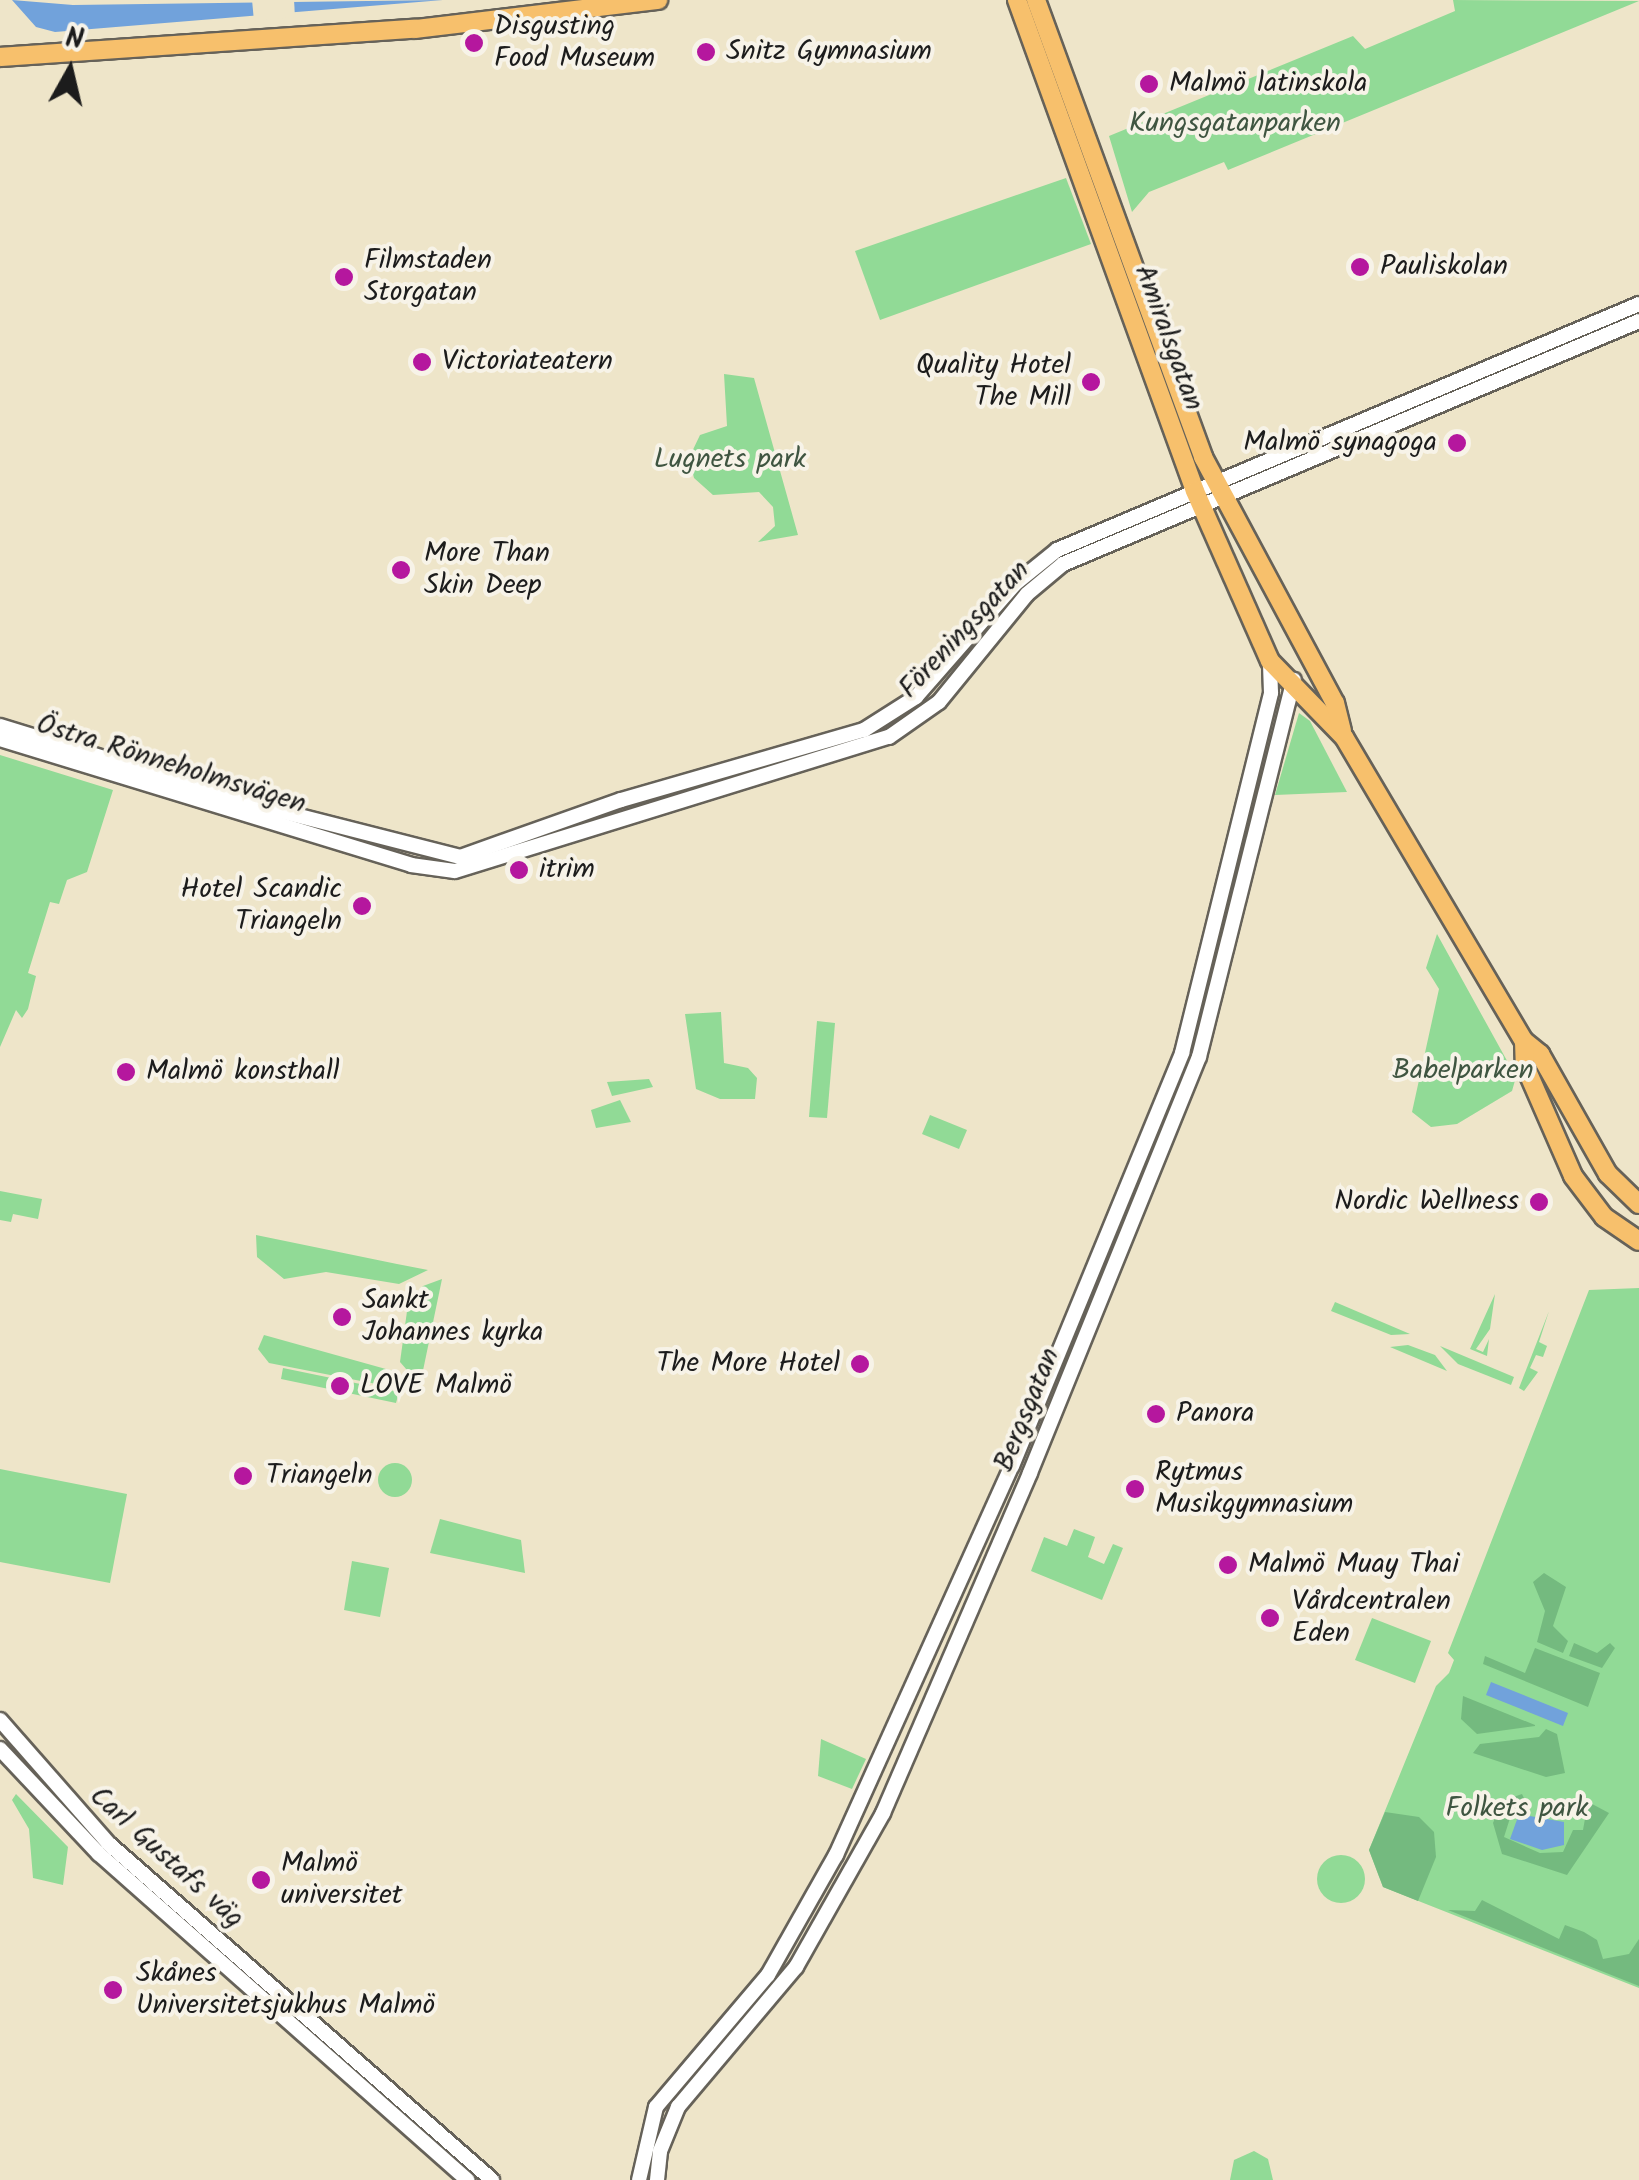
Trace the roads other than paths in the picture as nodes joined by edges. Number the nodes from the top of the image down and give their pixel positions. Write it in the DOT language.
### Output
graph roads {
  1 [pos="658,0"];
  2 [pos="1017,0"];
  3 [pos="1036,0"];
  4 [pos="0,57"];
  5 [pos="1639,304"];
  6 [pos="1639,321"];
  7 [pos="1220,489"];
  8 [pos="1198,499"];
  9 [pos="1296,641"];
  10 [pos="1270,661"];
  11 [pos="1294,680"];
  12 [pos="0,726"];
  13 [pos="1344,736"];
  14 [pos="0,739"];
  15 [pos="311,817"];
  16 [pos="326,839"];
  17 [pos="1524,1041"];
  18 [pos="1639,1204"];
  19 [pos="1639,1241"];
  20 [pos="0,1720"];
  21 [pos="0,1749"];
  22 [pos="468,2180"];
  23 [pos="492,2180"];
  24 [pos="639,2180"];
  25 [pos="658,2180"];
  1 -- 4 [label="main road"];
  2 -- 8 [label="main road, Amiralsgatan"];
  3 -- 7 [label="main road, Amiralsgatan"];
  5 -- 7 [label="street, Föreningsgatan"];
  6 -- 7 [label="street, Föreningsgatan"];
  7 -- 8 [label="street, Föreningsgatan"];
  7 -- 9 [label="main road, Amiralsgatan"];
  8 -- 10 [label="main road, Amiralsgatan"];
  8 -- 15 [label="street, Föreningsgatan"];
  8 -- 16 [label="street, Föreningsgatan"];
  9 -- 11 [label="main road, Amiralsgatan"];
  9 -- 13 [label="main road, Amiralsgatan"];
  10 -- 11 [label="main road, Amiralsgatan"];
  10 -- 24 [label="street, Bergsgatan"];
  11 -- 13 [label="main road, Amiralsgatan"];
  11 -- 25 [label="street, Bergsgatan"];
  12 -- 15 [label="street, Östra Rönneholmsvägen"];
  13 -- 17 [label="main road, Amiralsgatan"];
  14 -- 16 [label="street, Östra Rönneholmsvägen"];
  17 -- 18 [label="main road, Amiralsgatan"];
  17 -- 19 [label="main road, Amiralsgatan"];
  20 -- 23 [label="street, Carl Gustafs väg"];
  21 -- 22 [label="street, Carl Gustafs väg"];
}
